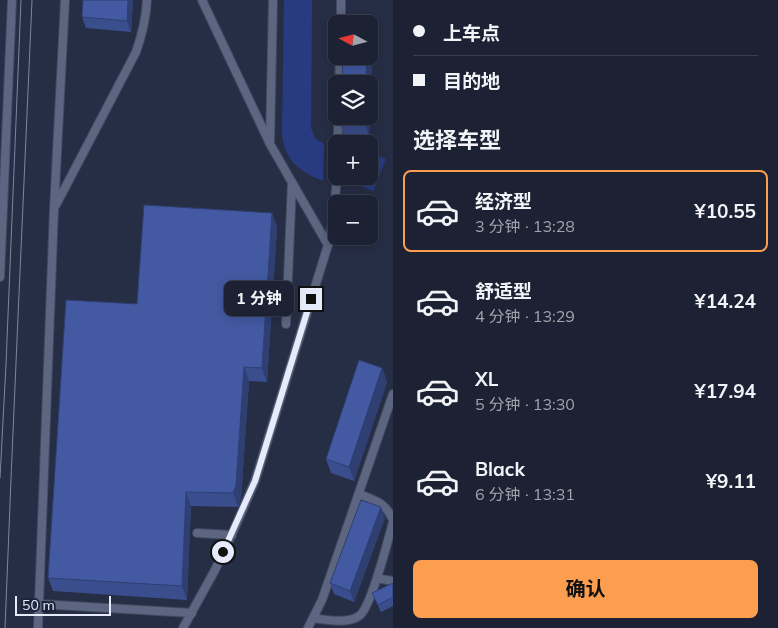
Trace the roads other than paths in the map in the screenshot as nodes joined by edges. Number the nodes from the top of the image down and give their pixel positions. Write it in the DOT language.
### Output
graph roads {
  1 [pos="12,0"];
  2 [pos="65,0"];
  3 [pos="147,0"];
  4 [pos="202,0"];
  5 [pos="273,0"];
  6 [pos="341,0"];
  7 [pos="341,15"];
  8 [pos="270,144"];
  9 [pos="292,183"];
  10 [pos="54,209"];
  11 [pos="328,245"];
  12 [pos="0,277"];
  13 [pos="286,324"];
  14 [pos="393,394"];
  15 [pos="359,494"];
  16 [pos="391,510"];
  17 [pos="393,522"];
  18 [pos="197,533"];
  19 [pos="232,534"];
  20 [pos="377,578"];
  21 [pos="393,581"];
  22 [pos="39,604"];
  23 [pos="192,612"];
  24 [pos="313,618"];
  25 [pos="38,628"];
  26 [pos="183,628"];
  27 [pos="308,628"];
  1 -- 12 [label="lane"];
  2 -- 10 [label="lane"];
  3 -- 10 [label="lane"];
  4 -- 8 [label="lane"];
  5 -- 8 [label="lane"];
  6 -- 7 [label="lane"];
  8 -- 9 [label="lane"];
  9 -- 11 [label="lane"];
  9 -- 13 [label="lane"];
  10 -- 22 [label="lane"];
  11 -- 19 [label="lane"];
  14 -- 15 [label="lane"];
  15 -- 16 [label="lane"];
  15 -- 24 [label="lane"];
  16 -- 17 [label="lane"];
  17 -- 20 [label="lane"];
  18 -- 19 [label="lane"];
  19 -- 23 [label="lane"];
  20 -- 21 [label="lane"];
  20 -- 24 [label="lane"];
  22 -- 23 [label="lane"];
  22 -- 25 [label="lane"];
  23 -- 26 [label="lane"];
  24 -- 27 [label="lane"];
}
